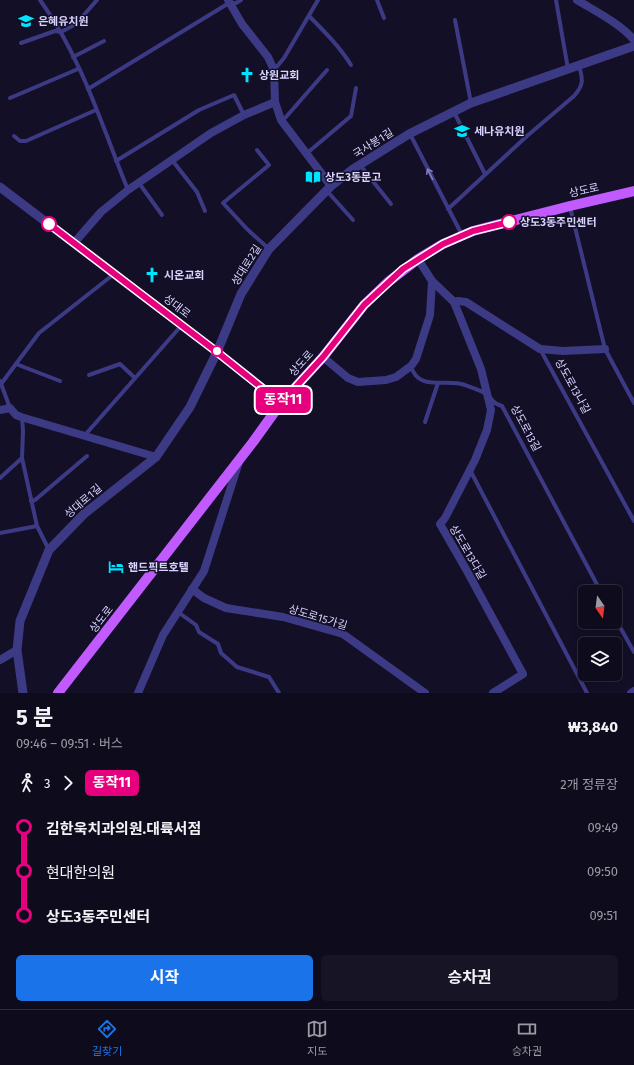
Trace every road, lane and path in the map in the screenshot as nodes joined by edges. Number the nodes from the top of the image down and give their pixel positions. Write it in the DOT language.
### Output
graph roads {
  1 [pos="40,0"];
  2 [pos="97,0"];
  3 [pos="242,0"];
  4 [pos="318,0"];
  5 [pos="377,0"];
  6 [pos="556,0"];
  7 [pos="576,0"];
  8 [pos="229,2"];
  9 [pos="589,4"];
  10 [pos="309,16"];
  11 [pos="384,18"];
  12 [pos="455,20"];
  13 [pos="61,32"];
  14 [pos="634,40"];
  15 [pos="104,41"];
  16 [pos="21,43"];
  17 [pos="634,46"];
  18 [pos="73,57"];
  19 [pos="352,65"];
  20 [pos="579,65"];
  21 [pos="78,69"];
  22 [pos="568,69"];
  23 [pos="274,70"];
  24 [pos="327,70"];
  25 [pos="356,88"];
  26 [pos="88,89"];
  27 [pos="10,98"];
  28 [pos="276,102"];
  29 [pos="471,103"];
  30 [pos="96,110"];
  31 [pos="454,111"];
  32 [pos="244,115"];
  33 [pos="281,120"];
  34 [pos="410,134"];
  35 [pos="14,136"];
  36 [pos="257,150"];
  37 [pos="306,154"];
  38 [pos="172,160"];
  39 [pos="116,161"];
  40 [pos="360,165"];
  41 [pos="485,174"];
  42 [pos="139,182"];
  43 [pos="0,187"];
  44 [pos="328,188"];
  45 [pos="128,190"];
  46 [pos="634,191"];
  47 [pos="391,204"];
  48 [pos="570,206"];
  49 [pos="448,209"];
  50 [pos="205,211"];
  51 [pos="162,215"];
  52 [pos="353,220"];
  53 [pos="462,236"];
  54 [pos="74,243"];
  55 [pos="269,249"];
  56 [pos="418,258"];
  57 [pos="114,274"];
  58 [pos="432,281"];
  59 [pos="454,302"];
  60 [pos="182,325"];
  61 [pos="540,349"];
  62 [pos="605,349"];
  63 [pos="217,352"];
  64 [pos="323,357"];
  65 [pos="16,364"];
  66 [pos="411,366"];
  67 [pos="89,375"];
  68 [pos="135,378"];
  69 [pos="1,382"];
  70 [pos="60,382"];
  71 [pos="438,383"];
  72 [pos="488,395"];
  73 [pos="281,403"];
  74 [pos="634,403"];
  75 [pos="10,408"];
  76 [pos="0,410"];
  77 [pos="22,417"];
  78 [pos="425,422"];
  79 [pos="85,435"];
  80 [pos="86,456"];
  81 [pos="156,457"];
  82 [pos="241,457"];
  83 [pos="22,458"];
  84 [pos="470,470"];
  85 [pos="0,478"];
  86 [pos="31,501"];
  87 [pos="634,521"];
  88 [pos="37,526"];
  89 [pos="0,533"];
  90 [pos="49,550"];
  91 [pos="597,585"];
  92 [pos="192,590"];
  93 [pos="178,612"];
  94 [pos="621,629"];
  95 [pos="17,650"];
  96 [pos="634,652"];
  97 [pos="0,660"];
  98 [pos="634,692"];
  99 [pos="23,693"];
  100 [pos="58,693"];
  101 [pos="138,693"];
  102 [pos="279,693"];
  103 [pos="424,693"];
  104 [pos="493,693"];
  105 [pos="587,693"];
  106 [pos="631,693"];
  1 -- 13 [label="lane"];
  2 -- 13 [label="lane"];
  3 -- 8 [label="lane"];
  4 -- 10 [label="lane"];
  5 -- 11 [label="lane"];
  6 -- 22 [label="lane"];
  7 -- 9 [label="street"];
  8 -- 23 [label="street"];
  8 -- 26 [label="lane"];
  9 -- 14 [label="street"];
  10 -- 19 [label="lane"];
  10 -- 23 [label="lane"];
  12 -- 29 [label="lane"];
  13 -- 16 [label="lane"];
  13 -- 18 [label="lane"];
  15 -- 18 [label="lane"];
  17 -- 20 [label="street, 국사봉1길"];
  18 -- 21 [label="lane"];
  20 -- 22 [label="street, 국사봉1길"];
  20 -- 41 [label="lane"];
  21 -- 26 [label="lane"];
  21 -- 27 [label="lane"];
  22 -- 29 [label="street, 국사봉1길"];
  23 -- 28 [label="street"];
  24 -- 33 [label="lane"];
  25 -- 37 [label="lane"];
  26 -- 30 [label="lane"];
  28 -- 32 [label="street"];
  28 -- 33 [label="street"];
  29 -- 31 [label="street, 국사봉1길"];
  30 -- 35 [label="lane"];
  30 -- 39 [label="lane"];
  31 -- 34 [label="street, 국사봉1길"];
  31 -- 41 [label="lane"];
  32 -- 38 [label="street"];
  32 -- 39 [label="lane"];
  33 -- 37 [label="street"];
  34 -- 40 [label="street, 국사봉1길"];
  49 -- 34 [label="lane, one-way"];
  36 -- 55 [label="lane"];
  37 -- 44 [label="street"];
  38 -- 42 [label="street"];
  38 -- 50 [label="lane"];
  39 -- 45 [label="lane"];
  40 -- 44 [label="street, 국사봉1길"];
  40 -- 47 [label="lane"];
  41 -- 49 [label="lane"];
  42 -- 45 [label="street"];
  42 -- 51 [label="lane"];
  43 -- 54 [label="street, 성대로"];
  44 -- 52 [label="lane"];
  44 -- 55 [label="street, 성대로2길"];
  45 -- 54 [label="street"];
  46 -- 48 [label="main road, 상도로"];
  48 -- 53 [label="main road, 상도로"];
  48 -- 62 [label="lane"];
  49 -- 53 [label="lane"];
  53 -- 56 [label="main road, 상도로"];
  54 -- 57 [label="street, 성대로"];
  55 -- 63 [label="street, 성대로2길"];
  56 -- 58 [label="street"];
  56 -- 64 [label="main road, 상도로"];
  57 -- 60 [label="street, 성대로"];
  57 -- 65 [label="lane"];
  58 -- 59 [label="street"];
  58 -- 66 [label="street"];
  59 -- 61 [label="street, 상도로13나길"];
  59 -- 72 [label="street"];
  60 -- 63 [label="street, 성대로"];
  60 -- 68 [label="lane"];
  61 -- 62 [label="street"];
  61 -- 87 [label="lane, 상도로13나길"];
  62 -- 74 [label="lane"];
  63 -- 73 [label="street, 성대로"];
  63 -- 81 [label="street, 성대로1길"];
  64 -- 66 [label="street"];
  64 -- 73 [label="main road, 상도로"];
  65 -- 69 [label="lane"];
  65 -- 70 [label="lane"];
  66 -- 71 [label="lane, 상도로13길"];
  67 -- 68 [label="lane"];
  68 -- 79 [label="lane"];
  69 -- 75 [label="lane"];
  71 -- 72 [label="lane, 상도로13길"];
  71 -- 78 [label="lane"];
  72 -- 84 [label="street, 상도로13다길"];
  72 -- 91 [label="lane, 상도로13길"];
  73 -- 82 [label="main road, 상도로"];
  75 -- 76 [label="street"];
  75 -- 77 [label="street"];
  77 -- 79 [label="street"];
  77 -- 83 [label="lane"];
  79 -- 81 [label="street"];
  80 -- 86 [label="lane"];
  81 -- 90 [label="street, 성대로1길"];
  82 -- 92 [label="street"];
  82 -- 100 [label="main road, 상도로"];
  83 -- 85 [label="lane"];
  83 -- 86 [label="lane"];
  84 -- 104 [label="street, 상도로13다길"];
  84 -- 105 [label="lane"];
  86 -- 88 [label="lane"];
  88 -- 89 [label="lane"];
  88 -- 90 [label="lane"];
  90 -- 95 [label="street, 성대로1길"];
  92 -- 93 [label="street"];
  92 -- 103 [label="street, 상도로15가길"];
  93 -- 101 [label="street"];
  93 -- 102 [label="lane"];
  94 -- 96 [label="lane"];
  95 -- 97 [label="street"];
  95 -- 99 [label="street, 성대로1길"];
  98 -- 106 [label="street"];
}
